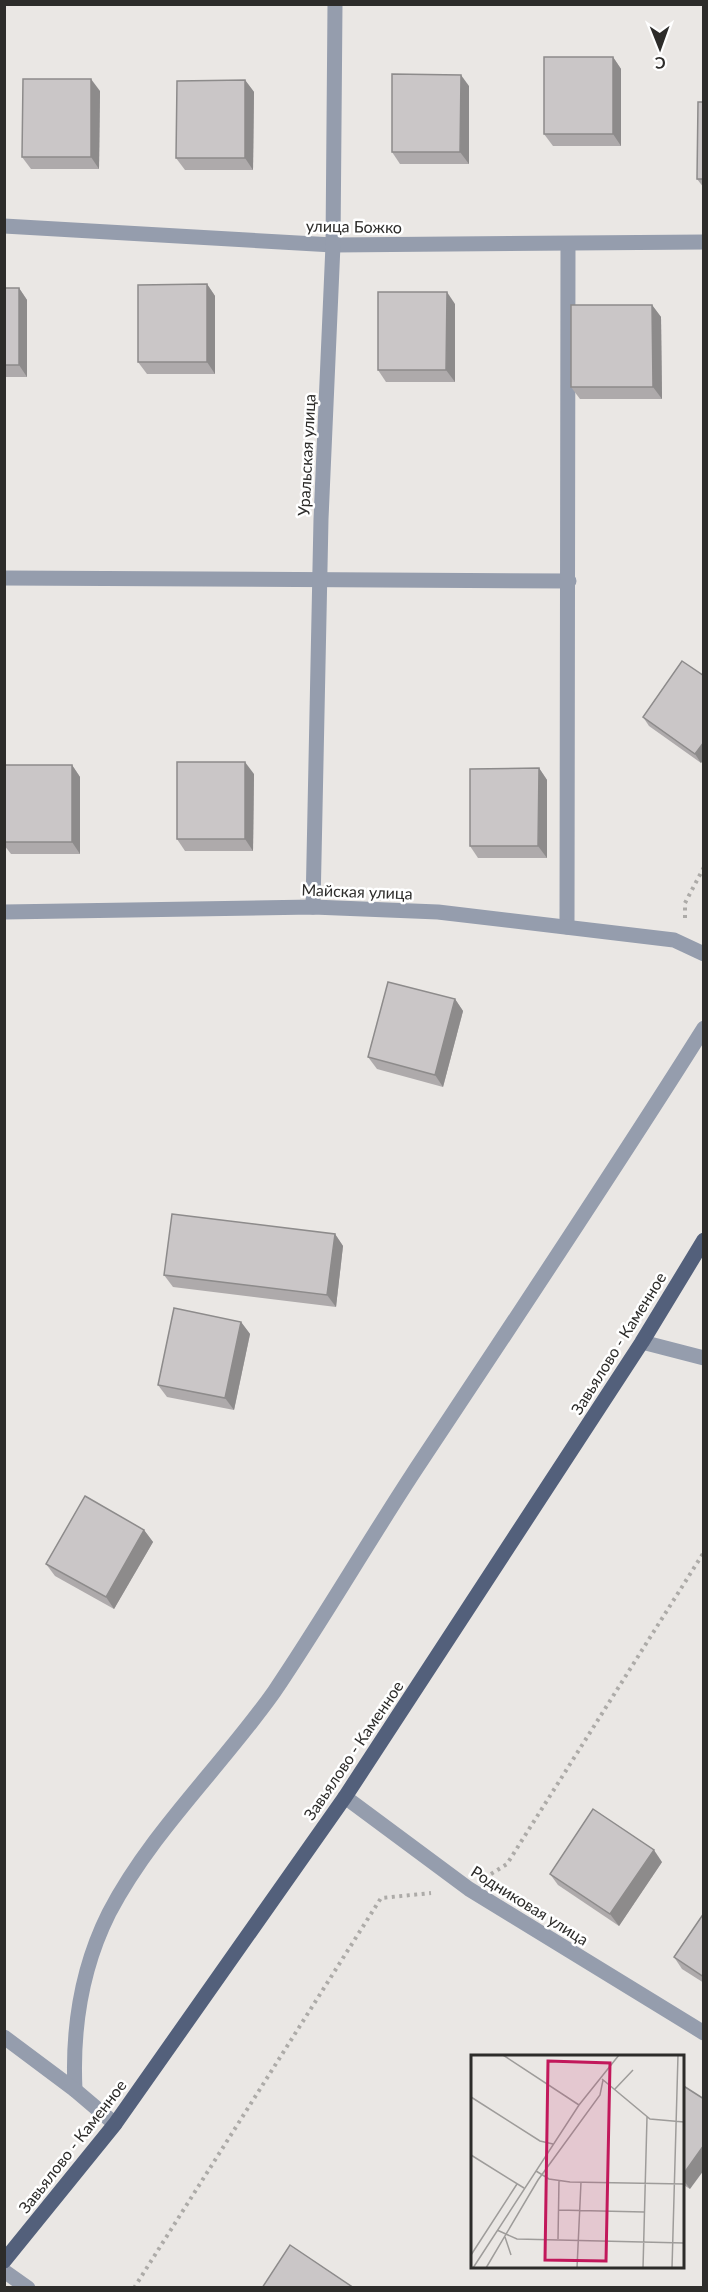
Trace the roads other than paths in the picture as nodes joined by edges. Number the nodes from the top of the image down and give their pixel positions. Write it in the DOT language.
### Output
graph roads {
  1 [pos="335,4"];
  2 [pos="4,226"];
  3 [pos="704,242"];
  4 [pos="333,245"];
  5 [pos="568,245"];
  6 [pos="4,578"];
  7 [pos="320,578"];
  8 [pos="568,580"];
  9 [pos="314,907"];
  10 [pos="4,912"];
  11 [pos="567,927"];
  12 [pos="704,954"];
  13 [pos="704,1028"];
  14 [pos="704,1240"];
  15 [pos="642,1342"];
  16 [pos="704,1358"];
  17 [pos="345,1797"];
  18 [pos="704,2033"];
  19 [pos="4,2037"];
  20 [pos="75,2090"];
  21 [pos="115,2124"];
  22 [pos="4,2261"];
  23 [pos="4,2271"];
  24 [pos="28,2288"];
  1 -- 4 [label="street, Уральская улица"];
  2 -- 4 [label="street, улица Божко"];
  3 -- 5 [label="street, улица Божко"];
  4 -- 5 [label="street, улица Божко"];
  4 -- 7 [label="street, Уральская улица"];
  5 -- 8 [label="street"];
  6 -- 7 [label="street"];
  7 -- 8 [label="street"];
  7 -- 9 [label="street, Уральская улица"];
  8 -- 11 [label="street"];
  9 -- 10 [label="street, Майская улица"];
  9 -- 11 [label="street, Майская улица"];
  11 -- 12 [label="street, Майская улица"];
  13 -- 20 [label="street"];
  14 -- 15 [label="main road, Завьялово - Каменное"];
  15 -- 16 [label="street"];
  15 -- 17 [label="main road, Завьялово - Каменное"];
  17 -- 18 [label="street, Родниковая улица"];
  17 -- 21 [label="main road, Завьялово - Каменное"];
  19 -- 20 [label="street"];
  20 -- 21 [label="street"];
  21 -- 22 [label="main road, Завьялово - Каменное"];
  23 -- 24 [label="street"];
}
